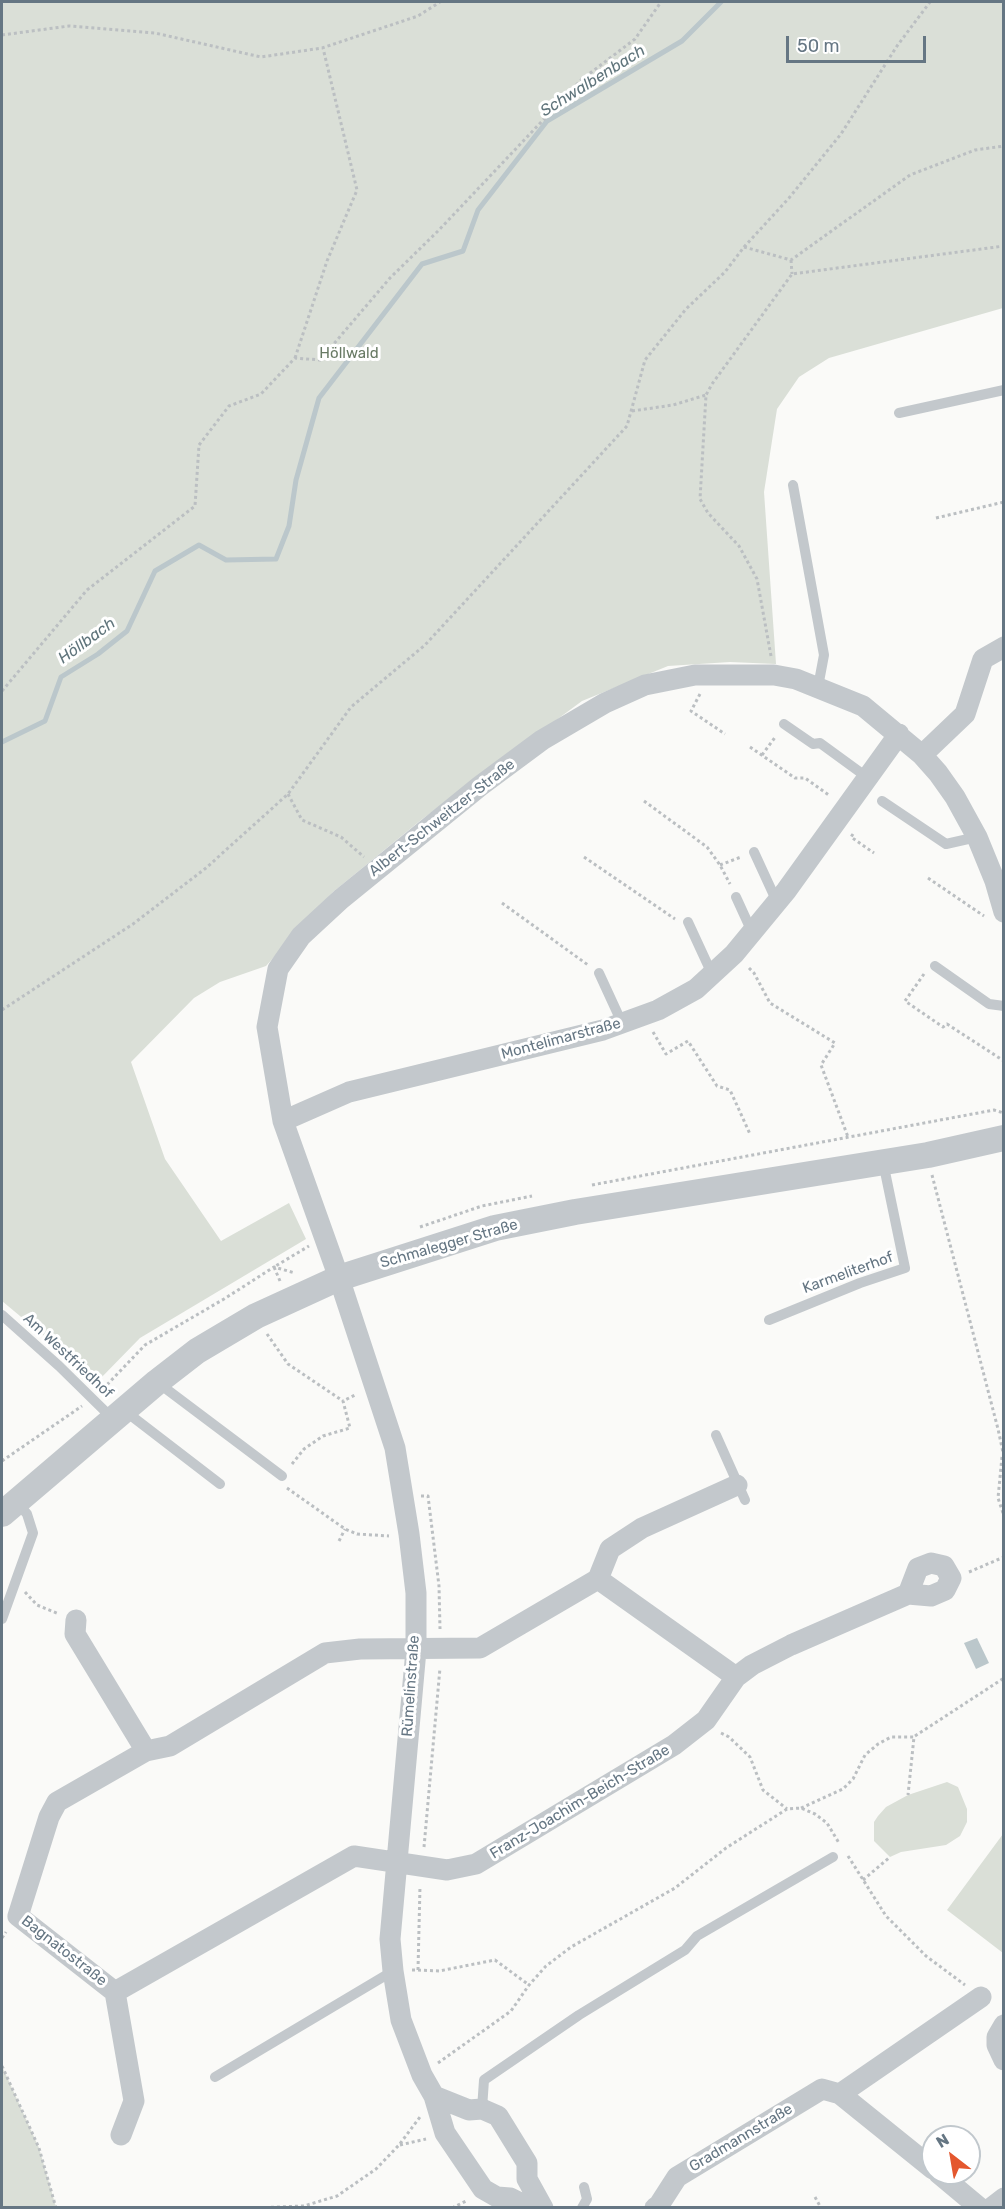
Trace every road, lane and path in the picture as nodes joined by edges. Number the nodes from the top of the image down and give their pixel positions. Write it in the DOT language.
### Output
graph roads {
  1 [pos="440,2"];
  2 [pos="661,2"];
  3 [pos="930,2"];
  4 [pos="2,35"];
  5 [pos="322,48"];
  6 [pos="1003,146"];
  7 [pos="1004,151"];
  8 [pos="1004,246"];
  9 [pos="744,247"];
  10 [pos="791,260"];
  11 [pos="792,274"];
  12 [pos="295,358"];
  13 [pos="1004,390"];
  14 [pos="706,395"];
  15 [pos="631,411"];
  16 [pos="899,413"];
  17 [pos="793,485"];
  18 [pos="1004,502"];
  19 [pos="936,518"];
  20 [pos="1004,647"];
  21 [pos="695,675"];
  22 [pos="774,675"];
  23 [pos="819,687"];
  24 [pos="2,691"];
  25 [pos="784,724"];
  26 [pos="725,734"];
  27 [pos="899,734"];
  28 [pos="750,747"];
  29 [pos="762,755"];
  30 [pos="922,755"];
  31 [pos="868,778"];
  32 [pos="288,794"];
  33 [pos="645,801"];
  34 [pos="882,801"];
  35 [pos="847,808"];
  36 [pos="857,828"];
  37 [pos="977,837"];
  38 [pos="754,852"];
  39 [pos="874,853"];
  40 [pos="584,857"];
  41 [pos="720,865"];
  42 [pos="377,868"];
  43 [pos="928,878"];
  44 [pos="736,897"];
  45 [pos="777,902"];
  46 [pos="502,903"];
  47 [pos="994,914"];
  48 [pos="688,922"];
  49 [pos="752,932"];
  50 [pos="734,954"];
  51 [pos="935,966"];
  52 [pos="599,974"];
  53 [pos="712,974"];
  54 [pos="1004,1006"];
  55 [pos="2,1010"];
  56 [pos="644,1015"];
  57 [pos="622,1023"];
  58 [pos="1004,1061"];
  59 [pos="283,1122"];
  60 [pos="750,1134"];
  61 [pos="848,1137"];
  62 [pos="1004,1138"];
  63 [pos="928,1155"];
  64 [pos="883,1162"];
  65 [pos="325,1237"];
  66 [pos="273,1266"];
  67 [pos="301,1275"];
  68 [pos="339,1278"];
  69 [pos="2,1316"];
  70 [pos="770,1320"];
  71 [pos="265,1330"];
  72 [pos="157,1382"];
  73 [pos="374,1385"];
  74 [pos="94,1399"];
  75 [pos="344,1401"];
  76 [pos="119,1415"];
  77 [pos="716,1435"];
  78 [pos="1003,1457"];
  79 [pos="2,1461"];
  80 [pos="282,1476"];
  81 [pos="220,1484"];
  82 [pos="741,1492"];
  83 [pos="9,1508"];
  84 [pos="1004,1516"];
  85 [pos="345,1529"];
  86 [pos="409,1534"];
  87 [pos="339,1541"];
  88 [pos="1004,1557"];
  89 [pos="951,1578"];
  90 [pos="598,1579"];
  91 [pos="16,1581"];
  92 [pos="908,1594"];
  93 [pos="2,1619"];
  94 [pos="76,1620"];
  95 [pos="416,1650"];
  96 [pos="736,1677"];
  97 [pos="1004,1678"];
  98 [pos="706,1720"];
  99 [pos="914,1737"];
  100 [pos="146,1751"];
  101 [pos="908,1795"];
  102 [pos="801,1808"];
  103 [pos="787,1809"];
  104 [pos="833,1857"];
  105 [pos="890,1857"];
  106 [pos="396,1863"];
  107 [pos="863,1880"];
  108 [pos="418,1970"];
  109 [pos="393,1971"];
  110 [pos="529,1985"];
  111 [pos="115,1992"];
  112 [pos="981,1997"];
  113 [pos="1004,2025"];
  114 [pos="1004,2060"];
  115 [pos="2,2066"];
  116 [pos="422,2075"];
  117 [pos="214,2078"];
  118 [pos="840,2094"];
  119 [pos="436,2102"];
  120 [pos="476,2110"];
  121 [pos="445,2133"];
  122 [pos="121,2135"];
  123 [pos="399,2145"];
  124 [pos="921,2159"];
  125 [pos="527,2179"];
  126 [pos="952,2185"];
  127 [pos="584,2187"];
  128 [pos="815,2197"];
  129 [pos="510,2198"];
  130 [pos="1004,2198"];
  131 [pos="467,2200"];
  132 [pos="56,2208"];
  133 [pos="253,2208"];
  134 [pos="452,2208"];
  135 [pos="530,2208"];
  136 [pos="543,2208"];
  137 [pos="582,2208"];
  138 [pos="655,2208"];
  139 [pos="821,2208"];
  140 [pos="980,2208"];
  141 [pos="991,2208"];
  1 -- 5 [label="path"];
  2 -- 12 [label="path"];
  3 -- 9 [label="path"];
  4 -- 5 [label="path"];
  5 -- 12 [label="path"];
  6 -- 7 [label="path"];
  6 -- 10 [label="path"];
  8 -- 11 [label="path"];
  9 -- 10 [label="path"];
  9 -- 15 [label="path"];
  10 -- 11 [label="path"];
  11 -- 14 [label="path"];
  12 -- 24 [label="path"];
  13 -- 16 [label="lane"];
  14 -- 15 [label="path"];
  14 -- 22 [label="path"];
  15 -- 32 [label="path"];
  17 -- 23 [label="lane"];
  18 -- 19 [label="path"];
  20 -- 30 [label="street"];
  21 -- 22 [label="street, Albert-Schweitzer-Straße"];
  21 -- 26 [label="path"];
  21 -- 42 [label="street, Albert-Schweitzer-Straße"];
  22 -- 23 [label="street, Albert-Schweitzer-Straße"];
  23 -- 27 [label="street, Albert-Schweitzer-Straße"];
  25 -- 29 [label="path"];
  25 -- 31 [label="lane"];
  27 -- 30 [label="street, Albert-Schweitzer-Straße"];
  27 -- 31 [label="street, Montelimarstraße"];
  28 -- 29 [label="path"];
  29 -- 35 [label="path"];
  30 -- 37 [label="street, Albert-Schweitzer-Straße"];
  31 -- 35 [label="street, Montelimarstraße"];
  32 -- 42 [label="path"];
  32 -- 55 [label="path"];
  33 -- 41 [label="path"];
  34 -- 37 [label="lane"];
  35 -- 45 [label="street, Montelimarstraße"];
  36 -- 39 [label="path"];
  37 -- 47 [label="street, Albert-Schweitzer-Straße"];
  38 -- 41 [label="path"];
  38 -- 45 [label="lane"];
  40 -- 48 [label="path"];
  41 -- 44 [label="path"];
  42 -- 59 [label="street, Albert-Schweitzer-Straße"];
  43 -- 47 [label="path"];
  44 -- 49 [label="lane"];
  45 -- 49 [label="street, Montelimarstraße"];
  46 -- 52 [label="path"];
  48 -- 53 [label="lane"];
  49 -- 50 [label="street, Montelimarstraße"];
  50 -- 53 [label="street, Montelimarstraße"];
  50 -- 61 [label="path"];
  51 -- 54 [label="lane"];
  51 -- 58 [label="path"];
  52 -- 57 [label="lane"];
  53 -- 56 [label="street, Montelimarstraße"];
  56 -- 57 [label="street, Montelimarstraße"];
  56 -- 60 [label="path"];
  57 -- 59 [label="street, Montelimarstraße"];
  59 -- 65 [label="street, Albert-Schweitzer-Straße"];
  62 -- 63 [label="street, Schmalegger Straße"];
  63 -- 64 [label="street, Schmalegger Straße"];
  63 -- 78 [label="path"];
  64 -- 68 [label="street, Schmalegger Straße"];
  64 -- 70 [label="lane, Karmeliterhof"];
  65 -- 66 [label="path"];
  65 -- 68 [label="street, Albert-Schweitzer-Straße"];
  66 -- 67 [label="path"];
  66 -- 74 [label="path"];
  68 -- 72 [label="street, Schmalegger Straße"];
  68 -- 73 [label="street, Rümelinstraße"];
  69 -- 74 [label="lane, Am Westfriedhof"];
  71 -- 75 [label="path"];
  72 -- 76 [label="street, Schmalegger Straße"];
  72 -- 80 [label="lane"];
  73 -- 75 [label="path"];
  73 -- 86 [label="street, Rümelinstraße"];
  74 -- 76 [label="lane, Am Westfriedhof"];
  74 -- 79 [label="path"];
  75 -- 80 [label="path"];
  76 -- 81 [label="lane, Am Westfriedhof"];
  76 -- 83 [label="street, Schmalegger Straße"];
  77 -- 82 [label="lane"];
  78 -- 84 [label="path"];
  80 -- 85 [label="path"];
  82 -- 90 [label="street"];
  83 -- 91 [label="lane"];
  85 -- 86 [label="path"];
  85 -- 87 [label="path"];
  86 -- 95 [label="street, Rümelinstraße"];
  88 -- 89 [label="path"];
  89 -- 92 [label="street, Franz-Joachim-Beich-Straße"];
  89 -- 92 [label="street"];
  90 -- 95 [label="street"];
  90 -- 96 [label="street"];
  91 -- 93 [label="lane"];
  91 -- 94 [label="path"];
  92 -- 96 [label="street, Franz-Joachim-Beich-Straße"];
  94 -- 100 [label="street"];
  95 -- 100 [label="street, Bagnatostraße"];
  95 -- 106 [label="street, Rümelinstraße"];
  96 -- 98 [label="street, Franz-Joachim-Beich-Straße"];
  97 -- 99 [label="path"];
  98 -- 103 [label="path"];
  98 -- 106 [label="street, Franz-Joachim-Beich-Straße"];
  99 -- 101 [label="path"];
  99 -- 102 [label="path"];
  100 -- 111 [label="street, Bagnatostraße"];
  102 -- 103 [label="path"];
  102 -- 107 [label="path"];
  103 -- 110 [label="path"];
  104 -- 120 [label="lane"];
  105 -- 107 [label="path"];
  106 -- 109 [label="street, Rümelinstraße"];
  106 -- 111 [label="street, Bagnatostraße"];
  107 -- 112 [label="path"];
  108 -- 110 [label="path"];
  109 -- 116 [label="street, Rümelinstraße"];
  109 -- 117 [label="lane"];
  110 -- 116 [label="path"];
  111 -- 122 [label="street, Bagnatostraße"];
  112 -- 118 [label="street"];
  113 -- 114 [label="street"];
  115 -- 132 [label="path"];
  116 -- 119 [label="street, Rümelinstraße"];
  118 -- 124 [label="street"];
  118 -- 138 [label="street, Gradmannstraße"];
  119 -- 120 [label="street"];
  119 -- 121 [label="street, Rümelinstraße"];
  119 -- 123 [label="path"];
  120 -- 121 [label="street"];
  120 -- 125 [label="street"];
  121 -- 123 [label="path"];
  121 -- 129 [label="street, Rümelinstraße"];
  123 -- 133 [label="path"];
  125 -- 129 [label="street"];
  125 -- 136 [label="street"];
  126 -- 140 [label="street"];
  127 -- 137 [label="lane"];
  128 -- 139 [label="path"];
  129 -- 135 [label="street, Rümelinstraße"];
  130 -- 141 [label="street"];
  131 -- 134 [label="path"];
}
